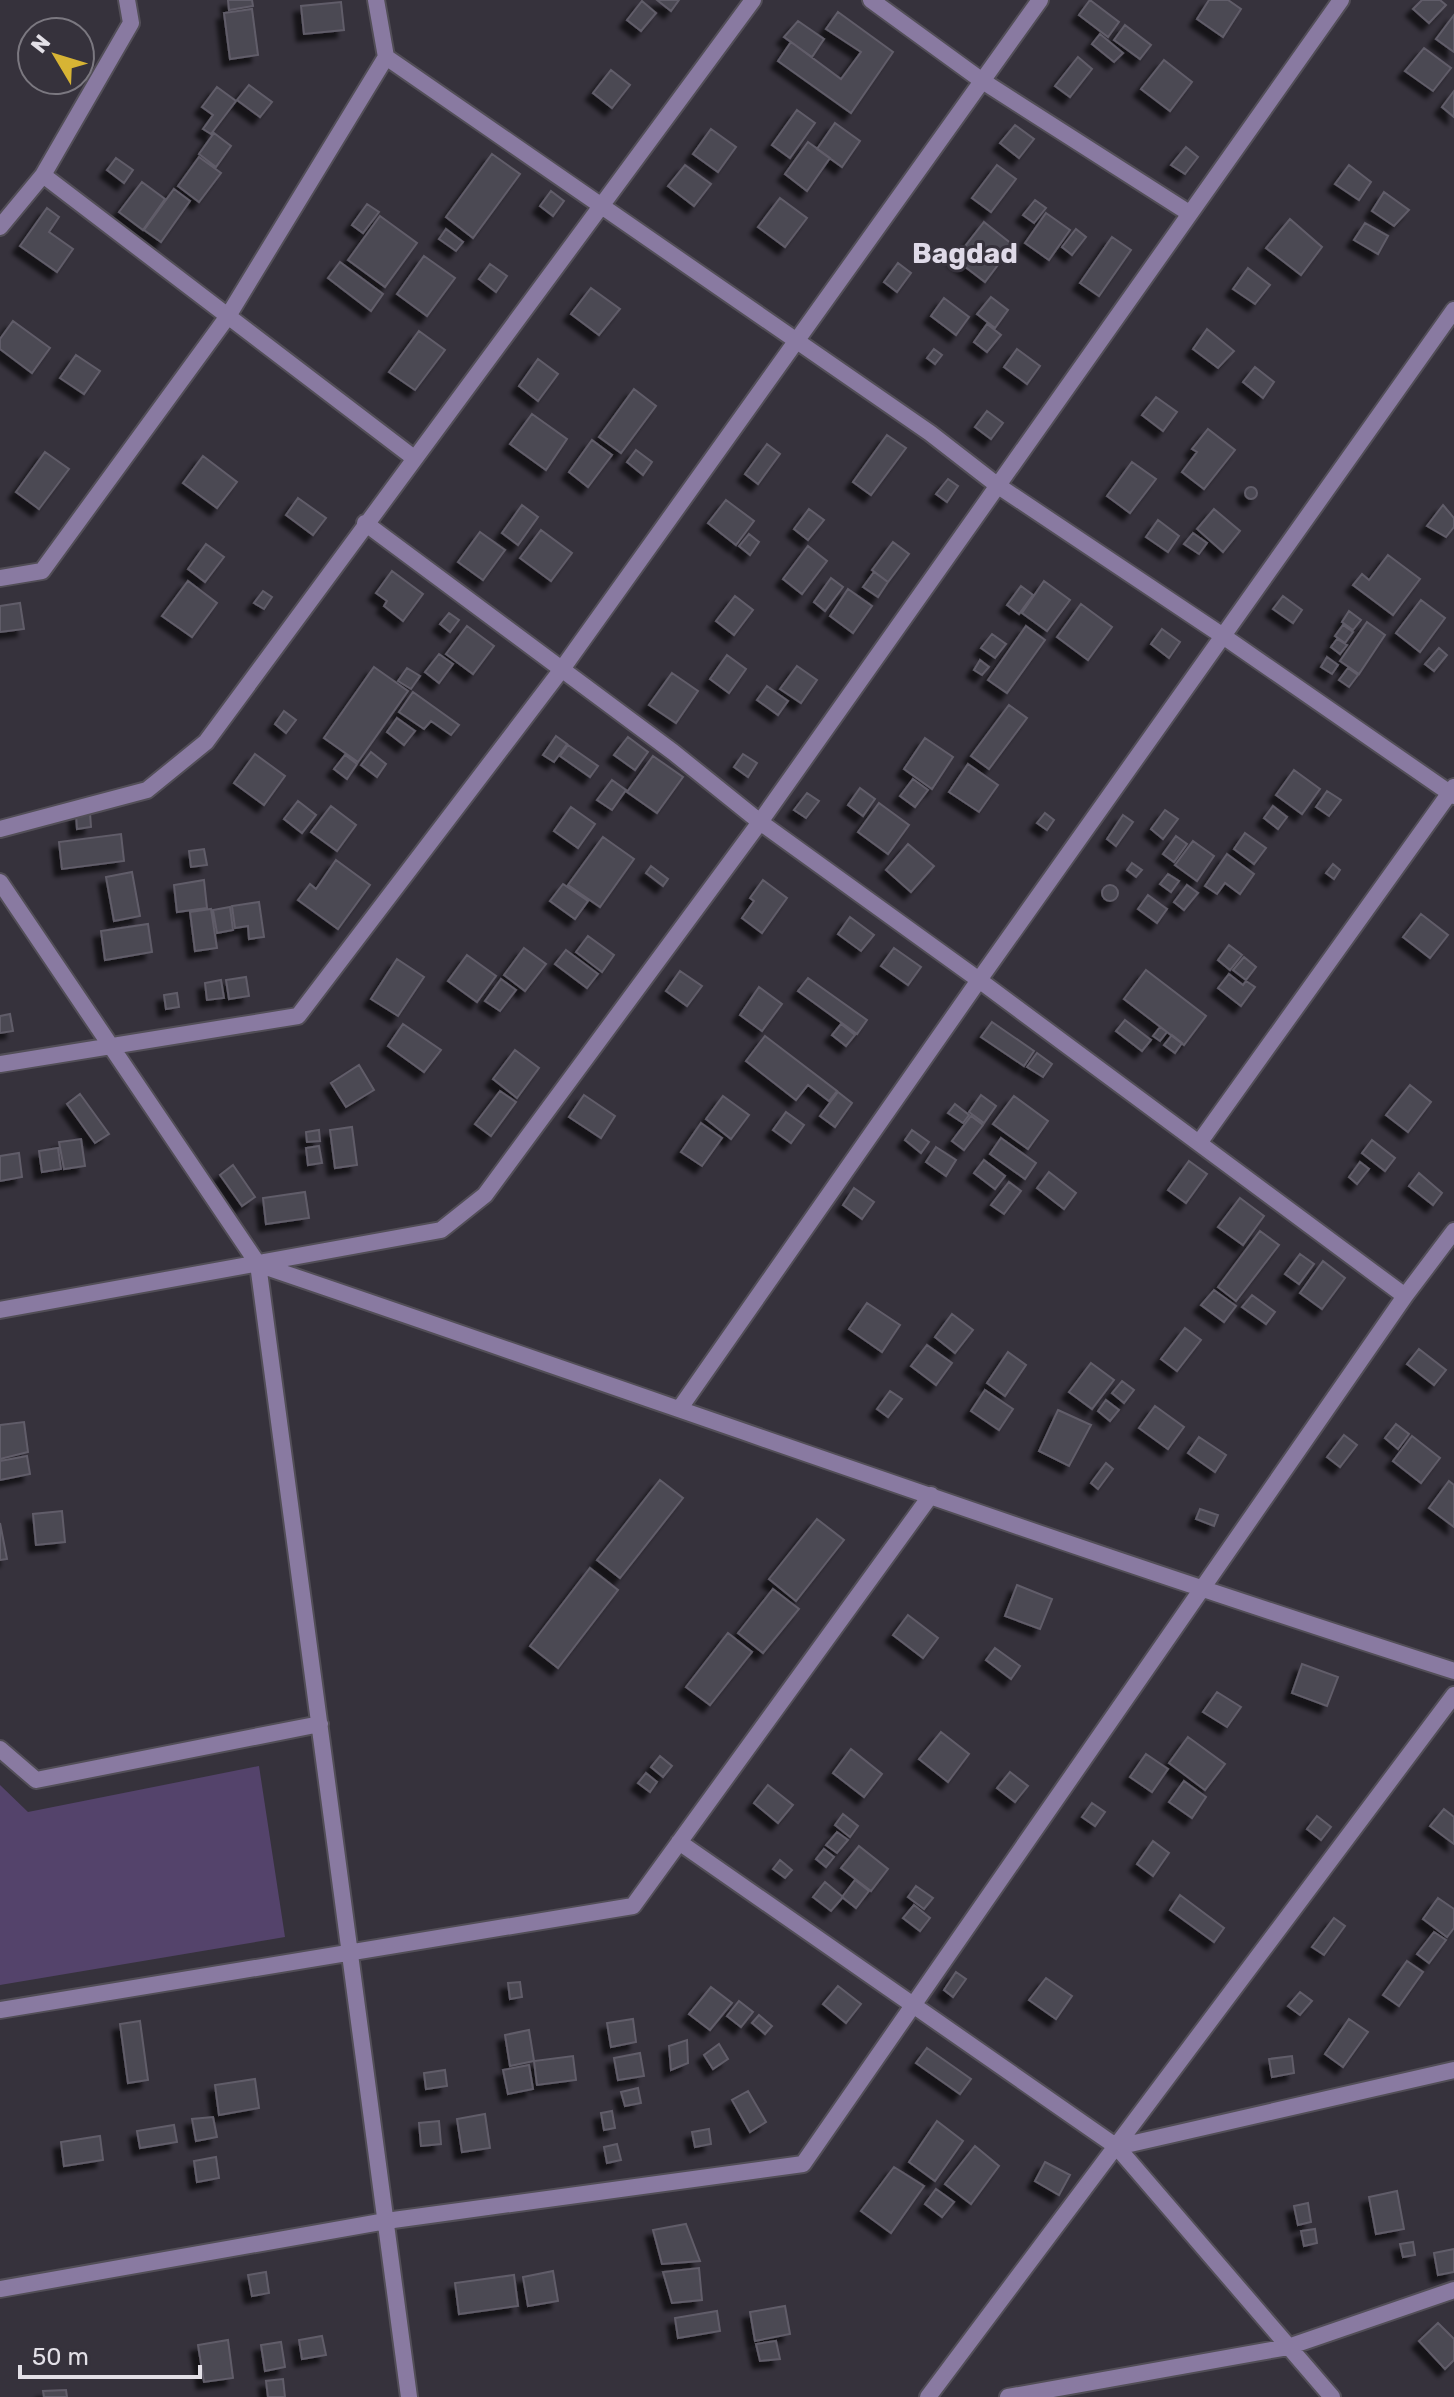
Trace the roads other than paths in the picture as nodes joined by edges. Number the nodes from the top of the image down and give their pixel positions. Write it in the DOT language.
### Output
graph roads {
  1 [pos="127,0"];
  2 [pos="376,0"];
  3 [pos="753,0"];
  4 [pos="871,0"];
  5 [pos="1040,0"];
  6 [pos="1341,0"];
  7 [pos="386,57"];
  8 [pos="981,80"];
  9 [pos="43,175"];
  10 [pos="601,205"];
  11 [pos="1189,213"];
  12 [pos="0,227"];
  13 [pos="1454,310"];
  14 [pos="228,316"];
  15 [pos="797,341"];
  16 [pos="414,458"];
  17 [pos="997,485"];
  18 [pos="365,523"];
  19 [pos="0,578"];
  20 [pos="1223,636"];
  21 [pos="562,669"];
  22 [pos="1453,792"];
  23 [pos="760,822"];
  24 [pos="0,829"];
  25 [pos="0,882"];
  26 [pos="979,980"];
  27 [pos="111,1046"];
  28 [pos="0,1064"];
  29 [pos="1199,1143"];
  30 [pos="1454,1231"];
  31 [pos="258,1264"];
  32 [pos="1405,1296"];
  33 [pos="0,1310"];
  34 [pos="680,1408"];
  35 [pos="931,1495"];
  36 [pos="1201,1590"];
  37 [pos="1454,1671"];
  38 [pos="1454,1695"];
  39 [pos="320,1724"];
  40 [pos="0,1749"];
  41 [pos="679,1842"];
  42 [pos="350,1952"];
  43 [pos="913,2005"];
  44 [pos="0,2010"];
  45 [pos="1454,2070"];
  46 [pos="1117,2147"];
  47 [pos="386,2221"];
  48 [pos="0,2289"];
  49 [pos="1454,2290"];
  50 [pos="1288,2347"];
  51 [pos="409,2397"];
  52 [pos="928,2397"];
  53 [pos="1008,2397"];
  54 [pos="1332,2397"];
  1 -- 9 [label="street"];
  2 -- 7 [label="street"];
  3 -- 10 [label="street"];
  4 -- 8 [label="street"];
  5 -- 8 [label="street"];
  6 -- 11 [label="street"];
  7 -- 10 [label="street"];
  7 -- 14 [label="street"];
  8 -- 11 [label="street"];
  8 -- 15 [label="street"];
  9 -- 12 [label="street"];
  9 -- 14 [label="street"];
  10 -- 15 [label="street"];
  10 -- 16 [label="street"];
  11 -- 17 [label="street"];
  13 -- 20 [label="street"];
  14 -- 16 [label="street"];
  14 -- 19 [label="street"];
  15 -- 17 [label="street"];
  15 -- 21 [label="street"];
  16 -- 18 [label="street"];
  17 -- 20 [label="street"];
  17 -- 23 [label="street"];
  18 -- 21 [label="street"];
  18 -- 24 [label="street"];
  20 -- 22 [label="street"];
  20 -- 26 [label="street"];
  21 -- 23 [label="street"];
  21 -- 27 [label="street"];
  22 -- 29 [label="street"];
  23 -- 26 [label="street"];
  23 -- 31 [label="street"];
  25 -- 27 [label="street"];
  26 -- 29 [label="street"];
  26 -- 34 [label="street"];
  27 -- 28 [label="street"];
  27 -- 31 [label="street"];
  29 -- 32 [label="street"];
  30 -- 32 [label="street"];
  31 -- 33 [label="street"];
  31 -- 34 [label="street"];
  31 -- 39 [label="street"];
  32 -- 36 [label="street"];
  34 -- 35 [label="street"];
  35 -- 36 [label="street"];
  35 -- 41 [label="street"];
  36 -- 37 [label="street"];
  36 -- 43 [label="street"];
  38 -- 46 [label="street"];
  39 -- 40 [label="street"];
  39 -- 42 [label="street"];
  41 -- 42 [label="street"];
  41 -- 43 [label="street"];
  42 -- 44 [label="street"];
  42 -- 47 [label="street"];
  43 -- 46 [label="street"];
  43 -- 47 [label="street"];
  45 -- 46 [label="street"];
  46 -- 50 [label="street"];
  46 -- 52 [label="street"];
  47 -- 48 [label="street"];
  47 -- 51 [label="street"];
  49 -- 50 [label="street"];
  50 -- 53 [label="street"];
  50 -- 54 [label="street"];
}
